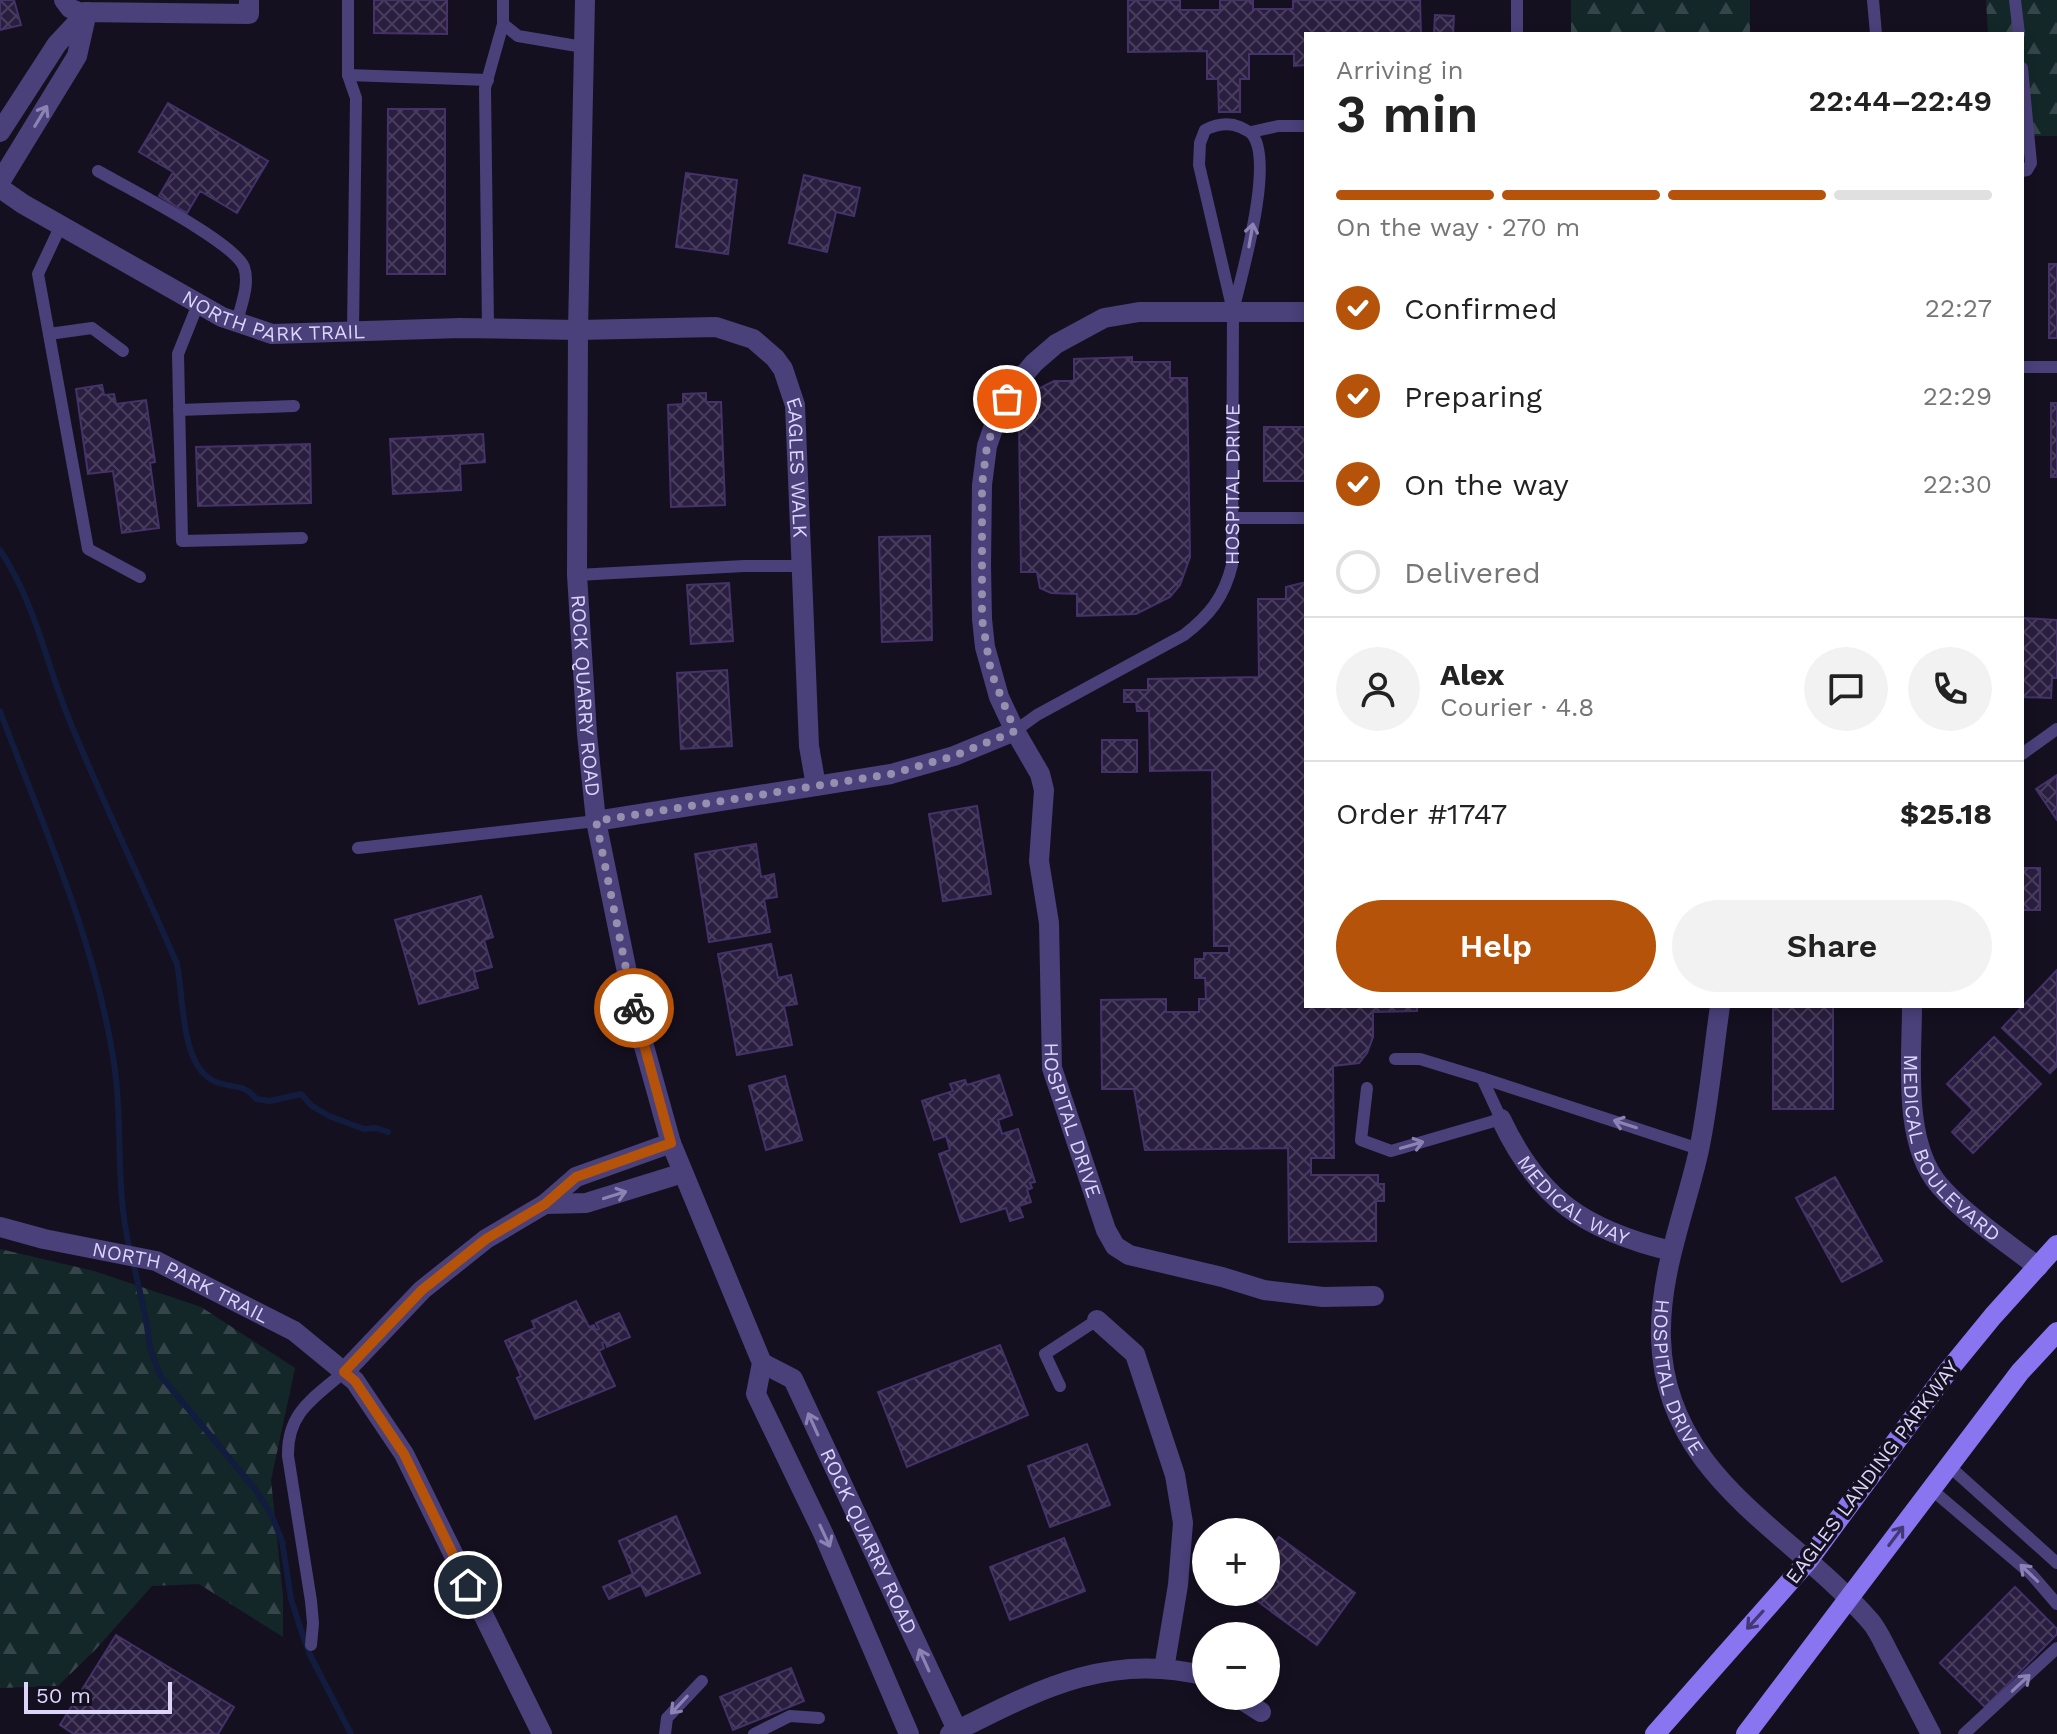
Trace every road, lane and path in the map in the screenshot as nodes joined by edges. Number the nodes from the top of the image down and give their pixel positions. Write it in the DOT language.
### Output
graph roads {
  1 [pos="64,0"];
  2 [pos="249,0"];
  3 [pos="348,0"];
  4 [pos="503,0"];
  5 [pos="585,0"];
  6 [pos="1517,0"];
  7 [pos="1873,0"];
  8 [pos="2015,0"];
  9 [pos="171,6"];
  10 [pos="87,12"];
  11 [pos="503,24"];
  12 [pos="1517,32"];
  13 [pos="1876,32"];
  14 [pos="2019,32"];
  15 [pos="583,47"];
  16 [pos="348,75"];
  17 [pos="488,80"];
  18 [pos="2024,89"];
  19 [pos="1304,126"];
  20 [pos="0,132"];
  21 [pos="1251,132"];
  22 [pos="98,171"];
  23 [pos="2024,171"];
  24 [pos="0,185"];
  25 [pos="61,225"];
  26 [pos="198,304"];
  27 [pos="1233,311"];
  28 [pos="1304,312"];
  29 [pos="237,322"];
  30 [pos="488,328"];
  31 [pos="578,330"];
  32 [pos="353,331"];
  33 [pos="49,334"];
  34 [pos="123,351"];
  35 [pos="2024,367"];
  36 [pos="2057,367"];
  37 [pos="294,406"];
  38 [pos="179,410"];
  39 [pos="1232,518"];
  40 [pos="1304,518"];
  41 [pos="302,538"];
  42 [pos="801,566"];
  43 [pos="577,575"];
  44 [pos="140,577"];
  45 [pos="2057,729"];
  46 [pos="1015,731"];
  47 [pos="2024,753"];
  48 [pos="816,786"];
  49 [pos="596,821"];
  50 [pos="358,848"];
  51 [pos="1720,1008"];
  52 [pos="1912,1008"];
  53 [pos="1395,1059"];
  54 [pos="1482,1078"];
  55 [pos="1367,1088"];
  56 [pos="1501,1119"];
  57 [pos="671,1143"];
  58 [pos="1699,1149"];
  59 [pos="683,1173"];
  60 [pos="545,1204"];
  61 [pos="0,1227"];
  62 [pos="2057,1245"];
  63 [pos="1671,1251"];
  64 [pos="2038,1267"];
  65 [pos="1374,1296"];
  66 [pos="1097,1320"];
  67 [pos="2057,1332"];
  68 [pos="762,1363"];
  69 [pos="344,1372"];
  70 [pos="1060,1386"];
  71 [pos="1949,1466"];
  72 [pos="1931,1489"];
  73 [pos="1807,1562"];
  74 [pos="2057,1563"];
  75 [pos="1849,1598"];
  76 [pos="2057,1604"];
  77 [pos="311,1645"];
  78 [pos="2057,1648"];
  79 [pos="1164,1669"];
  80 [pos="1192,1674"];
  81 [pos="702,1681"];
  82 [pos="1258,1710"];
  83 [pos="1261,1712"];
  84 [pos="819,1718"];
  85 [pos="955,1733"];
  86 [pos="542,1734"];
  87 [pos="665,1734"];
  88 [pos="754,1734"];
  89 [pos="909,1734"];
  90 [pos="1655,1734"];
  91 [pos="1746,1734"];
  92 [pos="1931,1734"];
  93 [pos="1964,1734"];
  1 -- 10 [label="street"];
  2 -- 9 [label="street"];
  3 -- 16 [label="lane"];
  4 -- 11 [label="lane"];
  5 -- 15 [label="street, ROCK QUARRY ROAD"];
  6 -- 12 [label="lane"];
  7 -- 13 [label="lane"];
  8 -- 14 [label="lane"];
  9 -- 10 [label="street"];
  10 -- 20 [label="street"];
  24 -- 10 [label="street, one-way"];
  11 -- 15 [label="lane"];
  11 -- 17 [label="lane"];
  15 -- 31 [label="street, ROCK QUARRY ROAD"];
  16 -- 17 [label="lane"];
  16 -- 32 [label="lane"];
  17 -- 30 [label="lane"];
  18 -- 23 [label="lane"];
  19 -- 21 [label="lane"];
  27 -- 21 [label="lane, HOSPITAL DRIVE, one-way"];
  21 -- 27 [label="lane, HOSPITAL DRIVE"];
  22 -- 29 [label="lane"];
  24 -- 25 [label="street, NORTH PARK TRAIL"];
  25 -- 26 [label="street, NORTH PARK TRAIL"];
  25 -- 33 [label="lane"];
  26 -- 29 [label="street, NORTH PARK TRAIL"];
  26 -- 38 [label="lane"];
  27 -- 28 [label="street, HOSPITAL DRIVE"];
  27 -- 39 [label="lane, HOSPITAL DRIVE"];
  27 -- 46 [label="street, HOSPITAL DRIVE"];
  29 -- 32 [label="street, NORTH PARK TRAIL"];
  30 -- 31 [label="street, NORTH PARK TRAIL"];
  30 -- 32 [label="street, NORTH PARK TRAIL"];
  31 -- 42 [label="street, EAGLES WALK"];
  31 -- 43 [label="street, ROCK QUARRY ROAD"];
  33 -- 34 [label="lane"];
  33 -- 44 [label="lane"];
  35 -- 36 [label="lane"];
  37 -- 38 [label="lane"];
  38 -- 41 [label="lane"];
  39 -- 40 [label="lane"];
  39 -- 46 [label="lane, HOSPITAL DRIVE"];
  42 -- 43 [label="lane"];
  42 -- 48 [label="street, EAGLES WALK"];
  43 -- 49 [label="street, ROCK QUARRY ROAD"];
  45 -- 47 [label="lane"];
  46 -- 48 [label="street, HOSPITAL DRIVE"];
  46 -- 65 [label="street, HOSPITAL DRIVE"];
  48 -- 49 [label="street, HOSPITAL DRIVE"];
  49 -- 50 [label="lane"];
  49 -- 57 [label="street, ROCK QUARRY ROAD"];
  51 -- 58 [label="street, HOSPITAL DRIVE"];
  52 -- 64 [label="street, MEDICAL BOULEVARD"];
  53 -- 54 [label="lane"];
  54 -- 56 [label="lane"];
  58 -- 54 [label="lane, one-way"];
  55 -- 56 [label="lane, one-way"];
  56 -- 63 [label="street, MEDICAL WAY"];
  57 -- 59 [label="street, ROCK QUARRY ROAD"];
  57 -- 60 [label="street"];
  58 -- 63 [label="street, HOSPITAL DRIVE"];
  60 -- 59 [label="street, one-way"];
  59 -- 68 [label="street, ROCK QUARRY ROAD"];
  60 -- 69 [label="street"];
  61 -- 69 [label="street, NORTH PARK TRAIL"];
  62 -- 64 [label="main road, EAGLES LANDING PARKWAY"];
  63 -- 73 [label="street, HOSPITAL DRIVE"];
  64 -- 73 [label="main road, EAGLES LANDING PARKWAY"];
  66 -- 70 [label="lane"];
  66 -- 79 [label="street"];
  67 -- 71 [label="main road"];
  85 -- 68 [label="street, ROCK QUARRY ROAD, one-way"];
  68 -- 89 [label="street, ROCK QUARRY ROAD, one-way"];
  69 -- 77 [label="lane"];
  69 -- 86 [label="street, NORTH PARK TRAIL"];
  71 -- 72 [label="main road"];
  71 -- 74 [label="lane"];
  75 -- 72 [label="main road, one-way"];
  76 -- 72 [label="lane, one-way"];
  73 -- 75 [label="street, HOSPITAL DRIVE"];
  73 -- 90 [label="main road, EAGLES LANDING PARKWAY, one-way"];
  75 -- 91 [label="main road"];
  75 -- 92 [label="street, HOSPITAL DRIVE"];
  93 -- 78 [label="lane, one-way"];
  79 -- 80 [label="street"];
  79 -- 85 [label="street"];
  81 -- 87 [label="lane, one-way"];
  82 -- 83 [label="street"];
  84 -- 88 [label="lane"];
}
